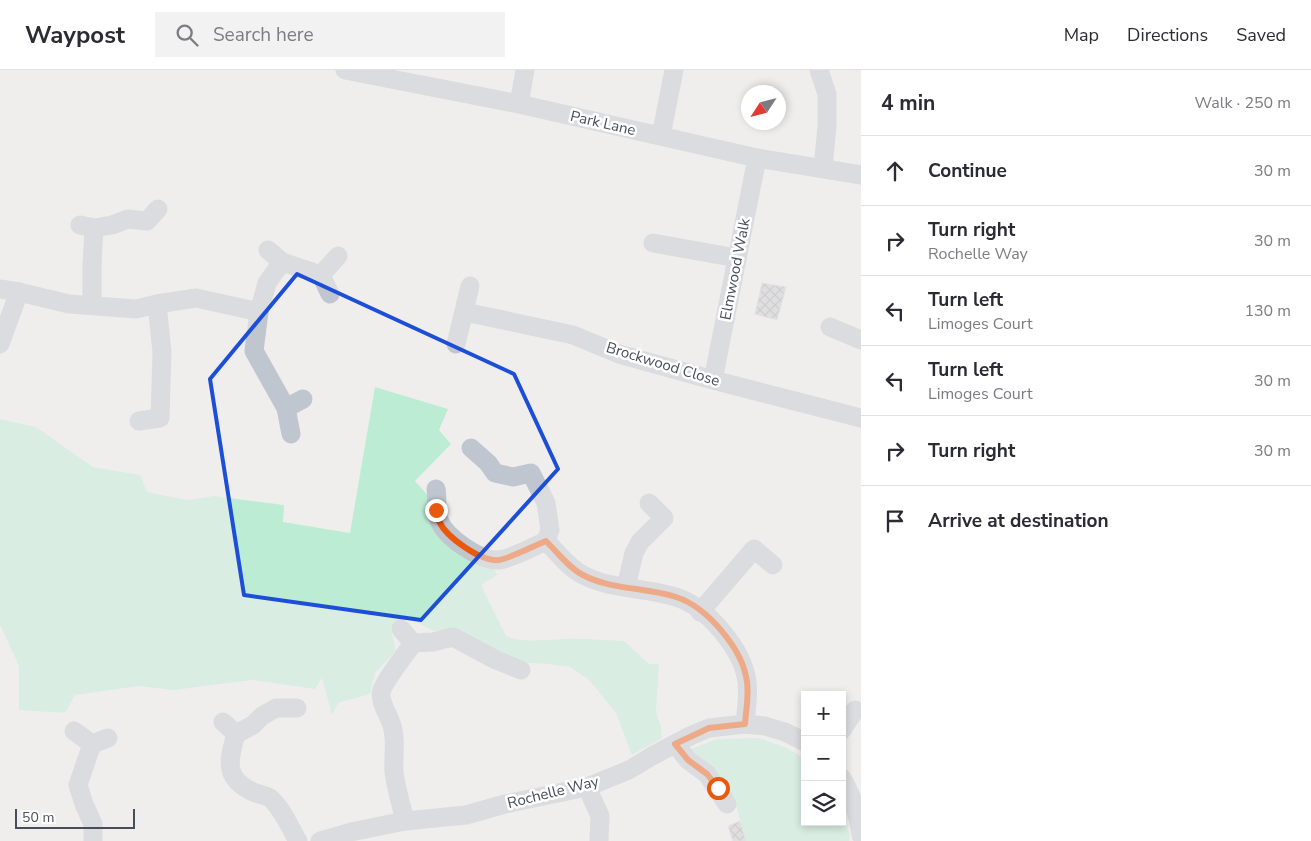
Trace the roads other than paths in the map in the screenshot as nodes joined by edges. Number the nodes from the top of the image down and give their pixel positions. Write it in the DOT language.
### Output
graph roads {
  1 [pos="345,70"];
  2 [pos="525,70"];
  3 [pos="674,70"];
  4 [pos="824,73"];
  5 [pos="518,104"];
  6 [pos="661,136"];
  7 [pos="757,158"];
  8 [pos="823,168"];
  9 [pos="861,175"];
  10 [pos="158,208"];
  11 [pos="653,243"];
  12 [pos="268,250"];
  13 [pos="338,256"];
  14 [pos="737,258"];
  15 [pos="282,262"];
  16 [pos="321,275"];
  17 [pos="470,286"];
  18 [pos="0,289"];
  19 [pos="19,292"];
  20 [pos="330,294"];
  21 [pos="157,304"];
  22 [pos="92,306"];
  23 [pos="259,312"];
  24 [pos="465,312"];
  25 [pos="830,328"];
  26 [pos="861,340"];
  27 [pos="0,344"];
  28 [pos="456,344"];
  29 [pos="713,380"];
  30 [pos="303,398"];
  31 [pos="286,408"];
  32 [pos="860,412"];
  33 [pos="139,421"];
  34 [pos="290,434"];
  35 [pos="471,448"];
  36 [pos="436,490"];
  37 [pos="649,502"];
  38 [pos="546,541"];
  39 [pos="773,566"];
  40 [pos="626,587"];
  41 [pos="700,612"];
  42 [pos="521,670"];
  43 [pos="297,708"];
  44 [pos="855,710"];
  45 [pos="745,724"];
  46 [pos="846,724"];
  47 [pos="74,731"];
  48 [pos="801,740"];
  49 [pos="675,744"];
  50 [pos="844,781"];
  51 [pos="587,787"];
  52 [pos="727,804"];
  53 [pos="404,821"];
  54 [pos="861,835"];
  55 [pos="93,841"];
  56 [pos="298,841"];
  57 [pos="320,841"];
  58 [pos="599,841"];
  1 -- 5 [label="street, Park Lane"];
  2 -- 5 [label="street"];
  3 -- 6 [label="street"];
  4 -- 8 [label="street"];
  5 -- 6 [label="street, Park Lane"];
  6 -- 7 [label="street, Park Lane"];
  7 -- 8 [label="street, Park Lane"];
  7 -- 14 [label="street, Elmwood Walk"];
  8 -- 9 [label="street, Park Lane"];
  10 -- 22 [label="street"];
  11 -- 14 [label="street"];
  12 -- 15 [label="street"];
  13 -- 16 [label="street"];
  14 -- 29 [label="street, Elmwood Walk"];
  15 -- 16 [label="street"];
  15 -- 23 [label="street"];
  16 -- 20 [label="street"];
  17 -- 24 [label="street"];
  18 -- 19 [label="street"];
  19 -- 22 [label="street"];
  19 -- 27 [label="street"];
  21 -- 22 [label="street"];
  21 -- 23 [label="street"];
  21 -- 33 [label="street"];
  23 -- 31 [label="street"];
  24 -- 28 [label="street"];
  24 -- 29 [label="street, Brockwood Close"];
  25 -- 26 [label="street"];
  29 -- 32 [label="street, Brockwood Close"];
  30 -- 31 [label="street"];
  31 -- 34 [label="street"];
  35 -- 38 [label="street"];
  36 -- 38 [label="street"];
  37 -- 40 [label="street"];
  38 -- 40 [label="street"];
  39 -- 41 [label="street"];
  40 -- 41 [label="street"];
  41 -- 45 [label="street"];
  42 -- 53 [label="street"];
  43 -- 56 [label="street"];
  44 -- 46 [label="street"];
  45 -- 48 [label="street, Rochelle Way"];
  45 -- 49 [label="street, Rochelle Way"];
  47 -- 55 [label="street"];
  49 -- 51 [label="street, Rochelle Way"];
  49 -- 52 [label="street"];
  50 -- 54 [label="street"];
  51 -- 53 [label="street, Rochelle Way"];
  51 -- 58 [label="street"];
  53 -- 57 [label="street, Rochelle Way"];
}
